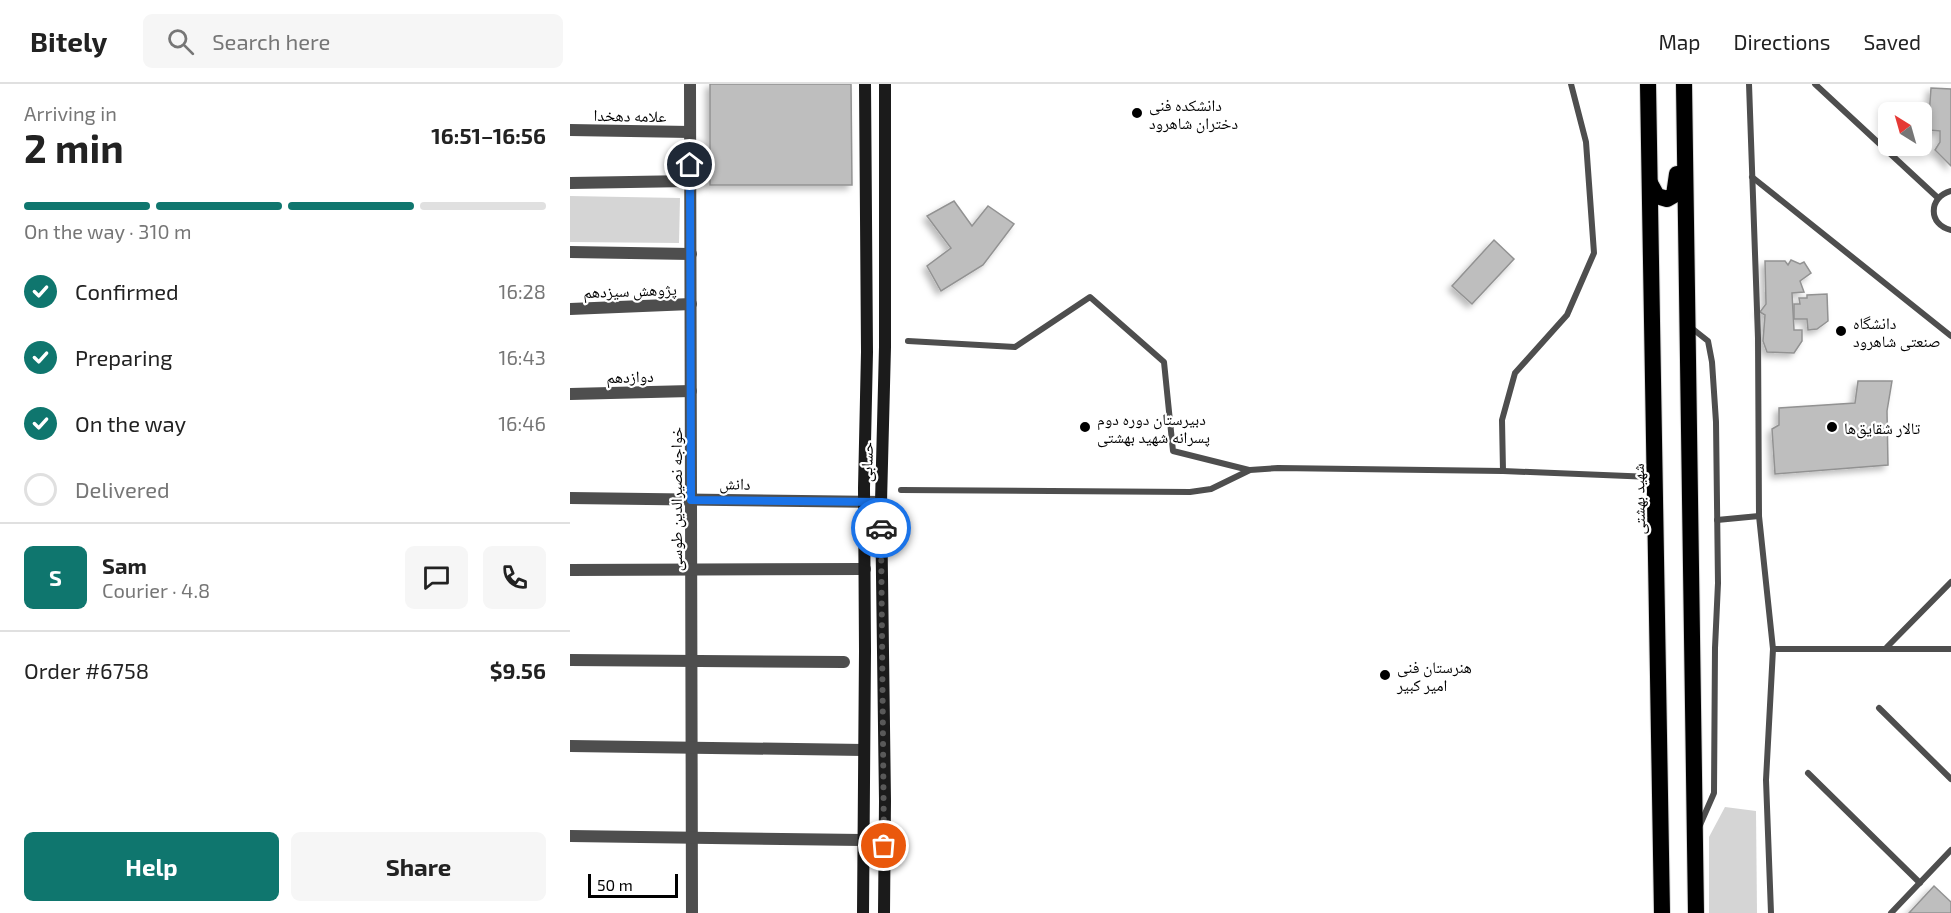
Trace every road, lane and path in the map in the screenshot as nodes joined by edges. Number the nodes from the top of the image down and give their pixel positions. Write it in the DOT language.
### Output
graph roads {
  1 [pos="690,84"];
  2 [pos="865,84"];
  3 [pos="885,84"];
  4 [pos="1571,84"];
  5 [pos="1648,84"];
  6 [pos="1684,84"];
  7 [pos="1749,84"];
  8 [pos="1815,84"];
  9 [pos="1683,121"];
  10 [pos="570,130"];
  11 [pos="690,132"];
  12 [pos="1752,177"];
  13 [pos="690,181"];
  14 [pos="570,183"];
  15 [pos="1650,183"];
  16 [pos="1951,191"];
  17 [pos="1938,198"];
  18 [pos="1951,230"];
  19 [pos="570,252"];
  20 [pos="691,254"];
  21 [pos="691,304"];
  22 [pos="570,309"];
  23 [pos="1687,324"];
  24 [pos="1951,336"];
  25 [pos="908,341"];
  26 [pos="691,391"];
  27 [pos="570,394"];
  28 [pos="1250,470"];
  29 [pos="1503,471"];
  30 [pos="1656,477"];
  31 [pos="901,490"];
  32 [pos="570,498"];
  33 [pos="691,500"];
  34 [pos="864,501"];
  35 [pos="881,502"];
  36 [pos="1759,516"];
  37 [pos="1717,520"];
  38 [pos="865,569"];
  39 [pos="570,570"];
  40 [pos="691,570"];
  41 [pos="1951,582"];
  42 [pos="1887,648"];
  43 [pos="1773,649"];
  44 [pos="1951,649"];
  45 [pos="570,660"];
  46 [pos="691,660"];
  47 [pos="844,662"];
  48 [pos="1879,708"];
  49 [pos="570,746"];
  50 [pos="692,748"];
  51 [pos="864,750"];
  52 [pos="1808,773"];
  53 [pos="1951,779"];
  54 [pos="570,836"];
  55 [pos="1695,836"];
  56 [pos="692,837"];
  57 [pos="862,840"];
  58 [pos="1951,850"];
  59 [pos="1920,883"];
  60 [pos="692,913"];
  61 [pos="863,913"];
  62 [pos="884,913"];
  63 [pos="1662,913"];
  64 [pos="1696,913"];
  65 [pos="1771,913"];
  66 [pos="1892,913"];
  1 -- 11 [label="street, خواجه نصیرالدین طوسی"];
  2 -- 34 [label="main road, حسابی"];
  3 -- 35 [label="main road, حسابی"];
  4 -- 29 [label="lane"];
  5 -- 15 [label="highway, شهید بهشتی"];
  6 -- 9 [label="highway"];
  7 -- 12 [label="lane"];
  8 -- 17 [label="lane"];
  9 -- 15 [label="highway"];
  9 -- 23 [label="highway"];
  10 -- 11 [label="street, علامه دهخدا"];
  11 -- 13 [label="street, خواجه نصیرالدین طوسی"];
  12 -- 24 [label="lane"];
  12 -- 36 [label="lane"];
  13 -- 14 [label="street"];
  13 -- 20 [label="street, خواجه نصیرالدین طوسی"];
  15 -- 30 [label="highway, شهید بهشتی"];
  16 -- 17 [label="lane"];
  17 -- 18 [label="lane"];
  19 -- 20 [label="street"];
  20 -- 21 [label="street, خواجه نصیرالدین طوسی"];
  21 -- 22 [label="street, پژوهش سیزدهم"];
  21 -- 26 [label="street, خواجه نصیرالدین طوسی"];
  23 -- 37 [label="lane"];
  23 -- 55 [label="highway"];
  25 -- 28 [label="lane"];
  26 -- 27 [label="street, دوازدهم"];
  26 -- 33 [label="street, خواجه نصیرالدین طوسی"];
  28 -- 29 [label="lane"];
  28 -- 31 [label="lane"];
  29 -- 30 [label="lane"];
  30 -- 63 [label="highway, شهید بهشتی"];
  32 -- 33 [label="street, دانش"];
  33 -- 34 [label="street, دانش"];
  33 -- 40 [label="street, خواجه نصیرالدین طوسی"];
  34 -- 35 [label="street, دانش"];
  34 -- 38 [label="main road, حسابی"];
  35 -- 62 [label="main road, حسابی"];
  36 -- 37 [label="lane"];
  36 -- 43 [label="lane"];
  37 -- 55 [label="lane"];
  38 -- 40 [label="street"];
  38 -- 51 [label="main road, حسابی"];
  39 -- 40 [label="street"];
  40 -- 46 [label="street, خواجه نصیرالدین طوسی"];
  41 -- 42 [label="lane"];
  42 -- 43 [label="lane"];
  42 -- 44 [label="lane"];
  43 -- 65 [label="lane"];
  45 -- 46 [label="street"];
  46 -- 47 [label="street"];
  46 -- 50 [label="street, خواجه نصیرالدین طوسی"];
  48 -- 53 [label="lane"];
  49 -- 50 [label="street"];
  50 -- 51 [label="street"];
  50 -- 56 [label="street, خواجه نصیرالدین طوسی"];
  51 -- 57 [label="main road, حسابی"];
  52 -- 59 [label="lane"];
  54 -- 56 [label="street"];
  55 -- 64 [label="highway"];
  56 -- 57 [label="street"];
  56 -- 60 [label="street, خواجه نصیرالدین طوسی"];
  57 -- 61 [label="main road, حسابی"];
  58 -- 59 [label="lane"];
  59 -- 66 [label="lane"];
}
